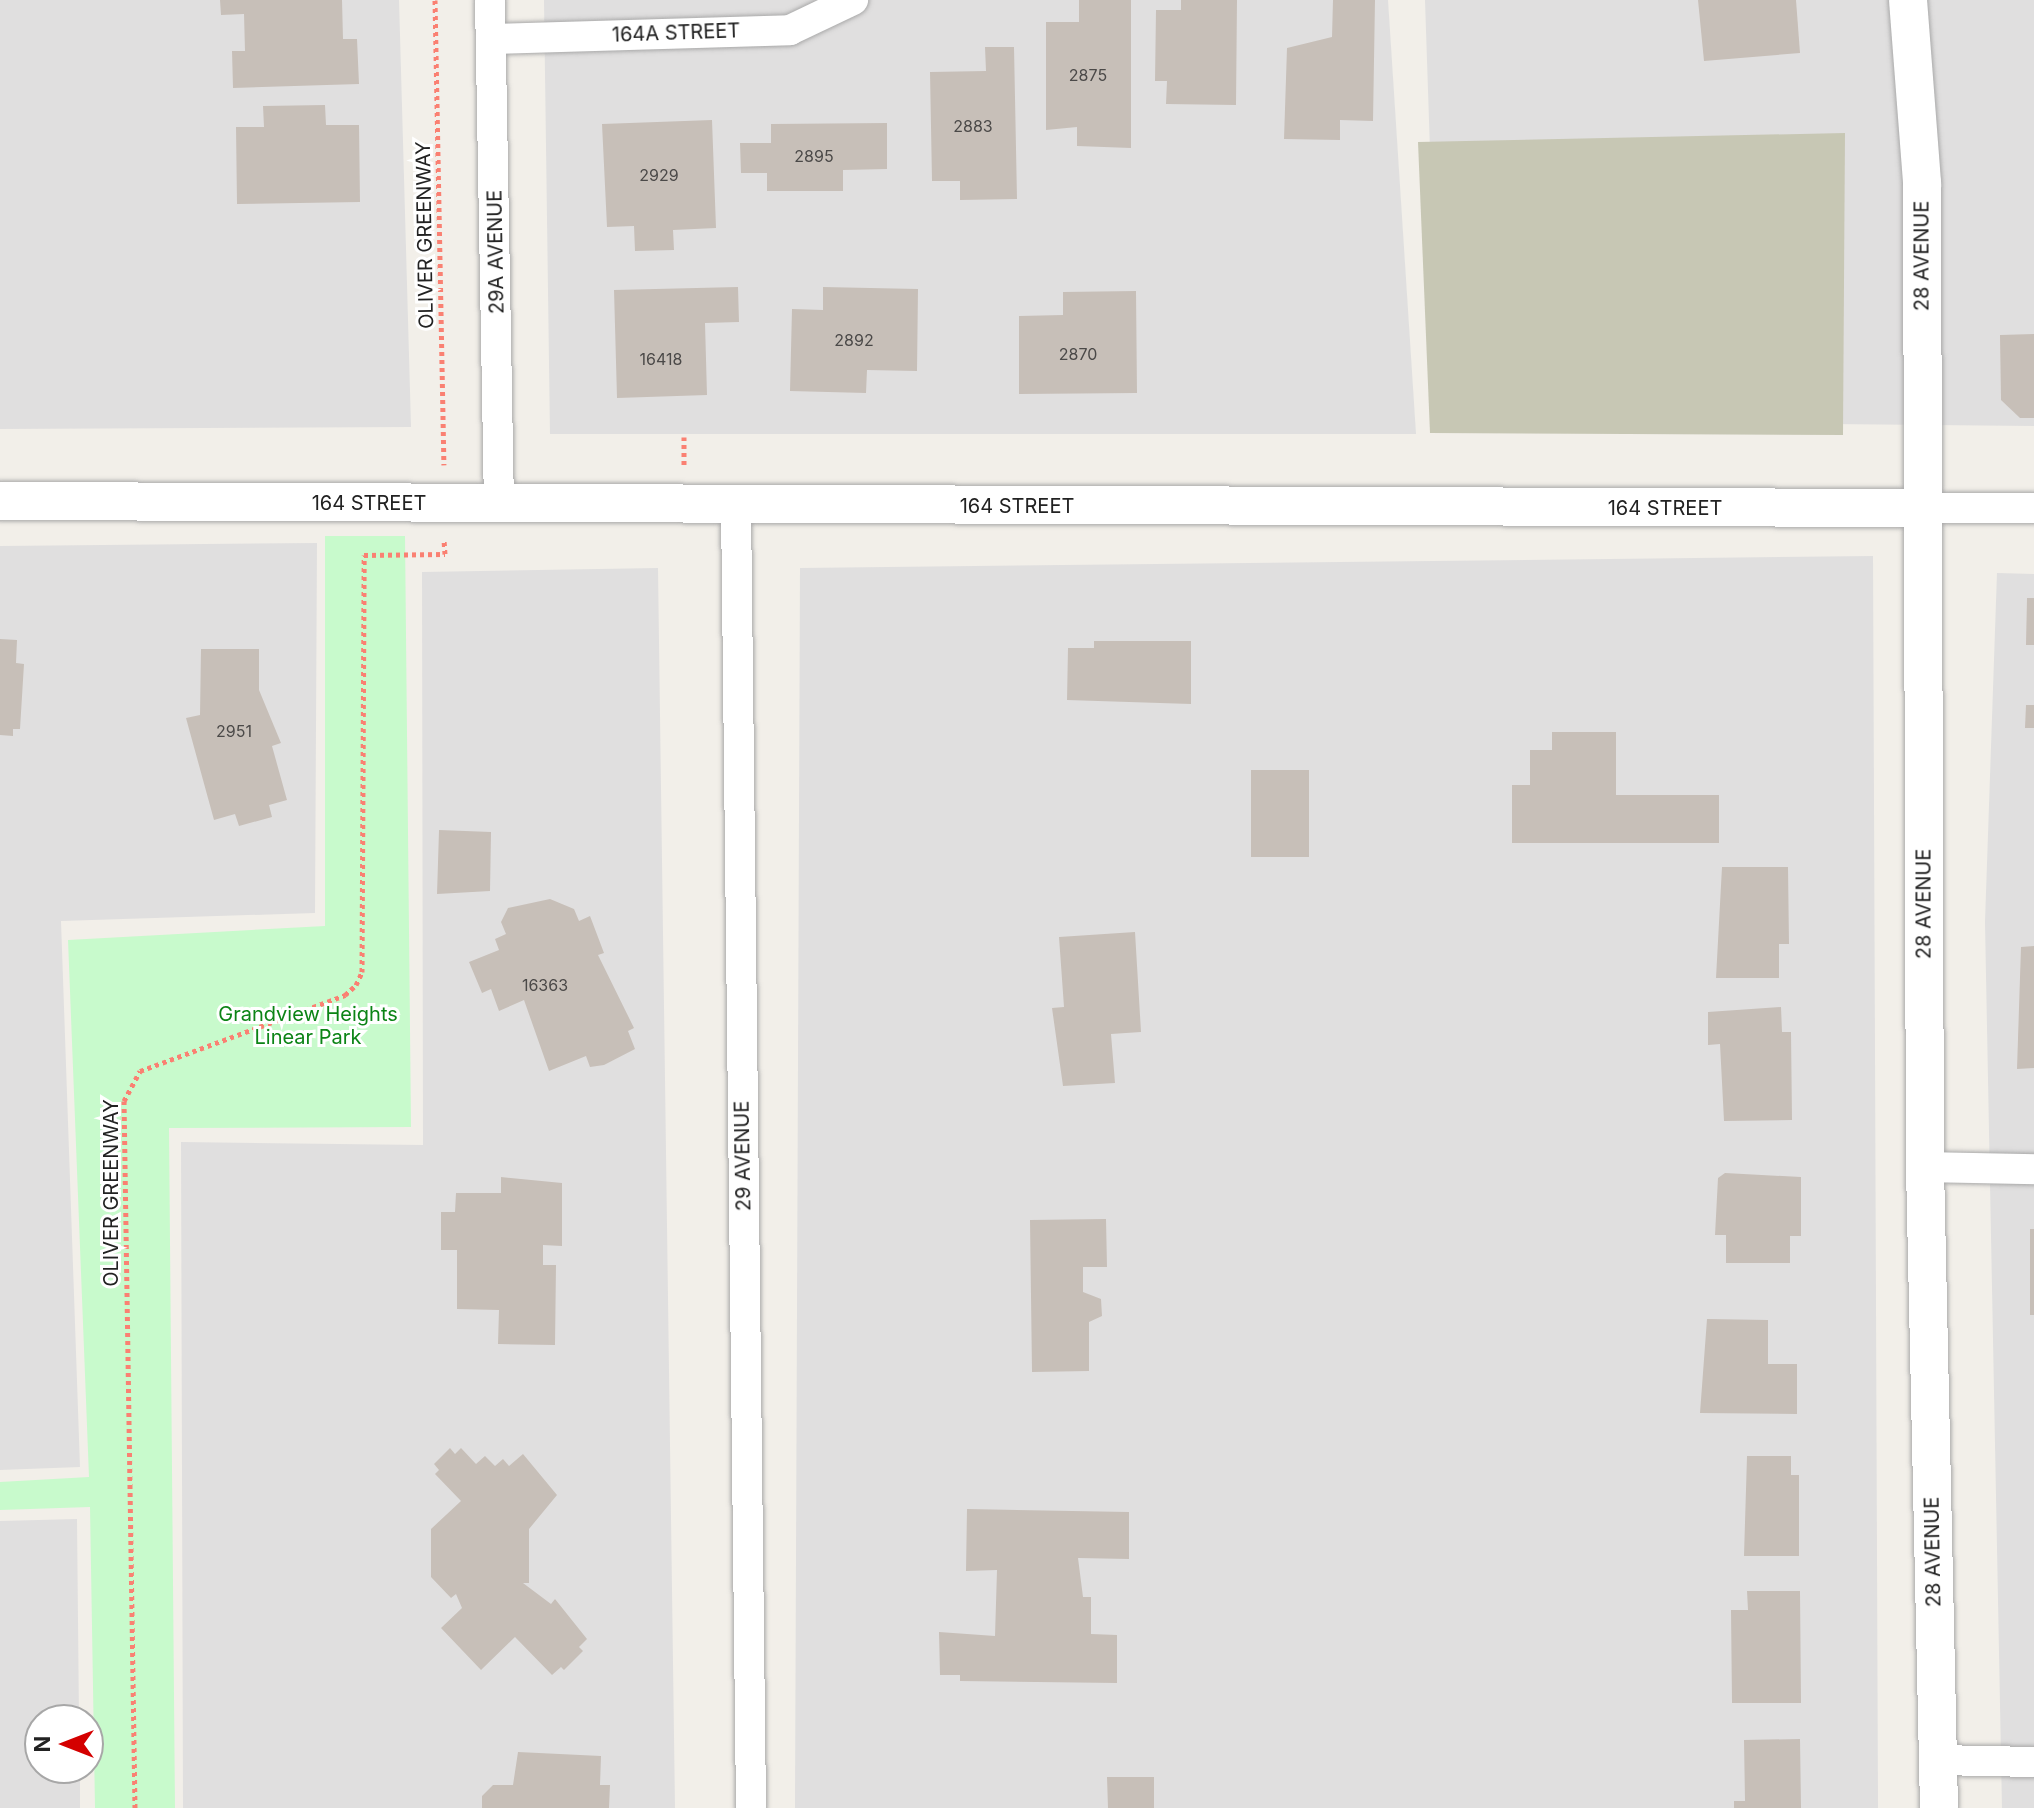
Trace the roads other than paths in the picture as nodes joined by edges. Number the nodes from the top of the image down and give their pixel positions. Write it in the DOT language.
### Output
graph roads {
  1 [pos="490,0"];
  2 [pos="853,0"];
  3 [pos="1908,0"];
  4 [pos="493,39"];
  5 [pos="0,501"];
  6 [pos="499,504"];
  7 [pos="736,505"];
  8 [pos="1922,508"];
  9 [pos="2034,508"];
  10 [pos="1925,1167"];
  11 [pos="2034,1169"];
  12 [pos="1938,1760"];
  13 [pos="2034,1762"];
  14 [pos="751,1808"];
  15 [pos="1939,1808"];
  1 -- 4 [label="street, 29A AVENUE"];
  2 -- 4 [label="street, 164A STREET"];
  3 -- 8 [label="street, 28 AVENUE"];
  4 -- 6 [label="street, 29A AVENUE"];
  5 -- 6 [label="street, 164 STREET"];
  6 -- 7 [label="street, 164 STREET"];
  7 -- 8 [label="street, 164 STREET"];
  7 -- 14 [label="street, 29 AVENUE"];
  8 -- 9 [label="street, 164 STREET"];
  8 -- 10 [label="street, 28 AVENUE"];
  10 -- 11 [label="street"];
  10 -- 12 [label="street, 28 AVENUE"];
  12 -- 13 [label="street"];
  12 -- 15 [label="street, 28 AVENUE"];
}
